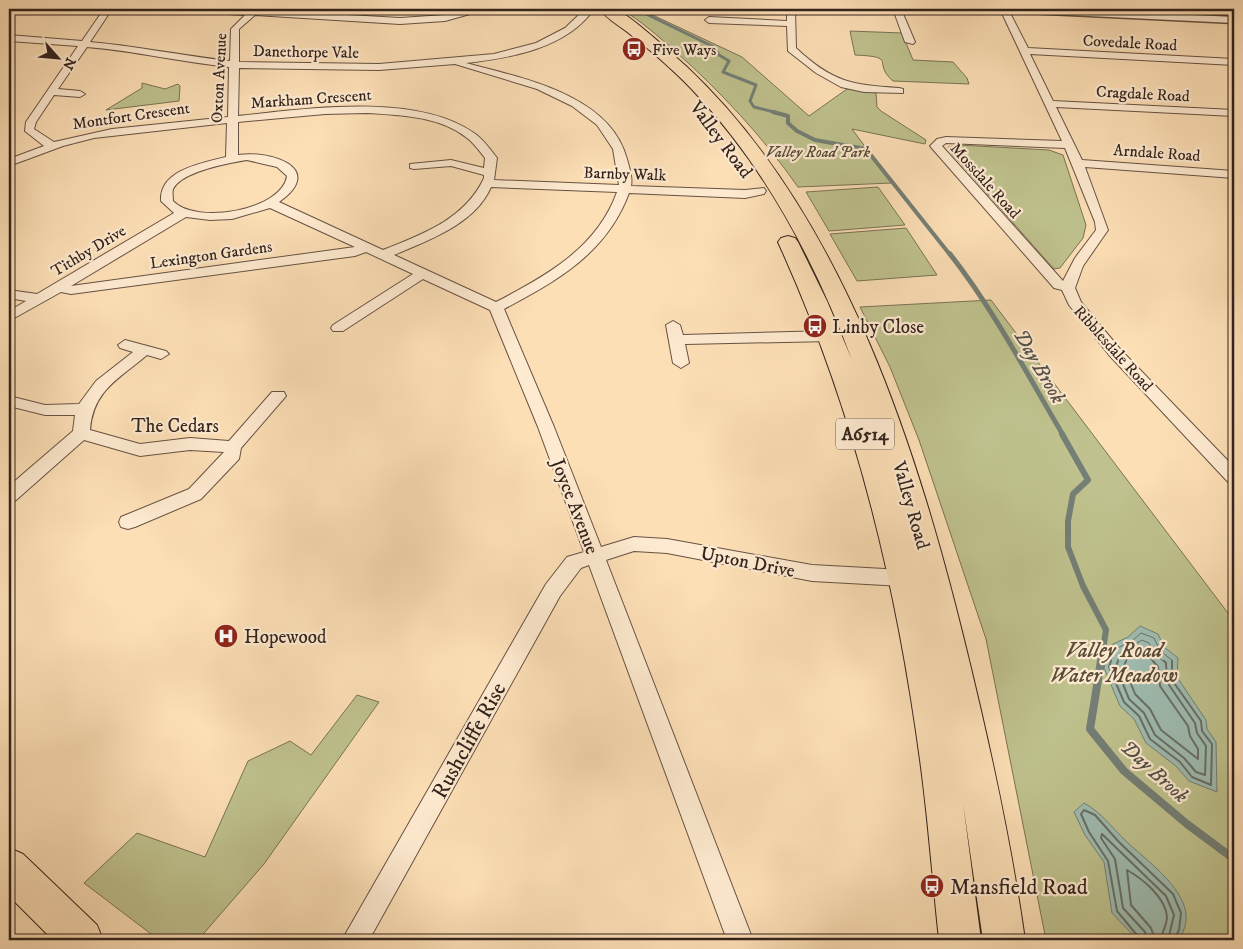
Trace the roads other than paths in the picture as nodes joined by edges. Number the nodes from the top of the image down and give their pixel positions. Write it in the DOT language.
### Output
graph roads {
  1 [pos="108,9"];
  2 [pos="193,9"];
  3 [pos="484,9"];
  4 [pos="590,9"];
  5 [pos="606,9"];
  6 [pos="791,9"];
  7 [pos="897,9"];
  8 [pos="1006,9"];
  9 [pos="255,10"];
  10 [pos="715,19"];
  11 [pos="1234,20"];
  12 [pos="791,24"];
  13 [pos="9,38"];
  14 [pos="910,42"];
  15 [pos="86,43"];
  16 [pos="1025,51"];
  17 [pos="458,62"];
  18 [pos="1234,62"];
  19 [pos="234,65"];
  20 [pos="899,91"];
  21 [pos="52,92"];
  22 [pos="80,94"];
  23 [pos="1050,104"];
  24 [pos="1234,113"];
  25 [pos="232,120"];
  26 [pos="483,145"];
  27 [pos="1069,145"];
  28 [pos="52,146"];
  29 [pos="232,158"];
  30 [pos="9,162"];
  31 [pos="451,163"];
  32 [pos="1078,163"];
  33 [pos="414,166"];
  34 [pos="1234,174"];
  35 [pos="490,178"];
  36 [pos="624,189"];
  37 [pos="760,191"];
  38 [pos="270,203"];
  39 [pos="184,213"];
  40 [pos="366,247"];
  41 [pos="383,255"];
  42 [pos="423,273"];
  43 [pos="60,287"];
  44 [pos="1067,287"];
  45 [pos="9,294"];
  46 [pos="40,299"];
  47 [pos="496,306"];
  48 [pos="9,317"];
  49 [pos="338,328"];
  50 [pos="842,336"];
  51 [pos="125,345"];
  52 [pos="144,350"];
  53 [pos="161,354"];
  54 [pos="681,363"];
  55 [pos="278,396"];
  56 [pos="9,401"];
  57 [pos="84,409"];
  58 [pos="81,433"];
  59 [pos="233,446"];
  60 [pos="1234,478"];
  61 [pos="12,489"];
  62 [pos="128,522"];
  63 [pos="594,554"];
  64 [pos="918,578"];
  65 [pos="9,868"];
  66 [pos="82,940"];
  67 [pos="355,940"];
  68 [pos="740,940"];
  69 [pos="960,940"];
  70 [pos="1004,940"];
  1 -- 15 [label="street"];
  2 -- 9 [label="street"];
  3 -- 9 [label="street"];
  4 -- 17 [label="street, Danethorpe Vale"];
  4 -- 37 [label="highway, Valley Road / A6514"];
  5 -- 50 [label="highway, Valley Road / A6514"];
  6 -- 12 [label="street"];
  7 -- 14 [label="street"];
  8 -- 11 [label="street"];
  8 -- 16 [label="street, Ribblesdale Road"];
  9 -- 19 [label="street, Oxton Avenue"];
  10 -- 12 [label="street"];
  12 -- 20 [label="street"];
  13 -- 15 [label="street, Danethorpe Vale"];
  15 -- 19 [label="street, Danethorpe Vale"];
  15 -- 21 [label="street"];
  16 -- 18 [label="street, Covedale Road"];
  16 -- 23 [label="street, Ribblesdale Road"];
  17 -- 19 [label="street, Danethorpe Vale"];
  17 -- 36 [label="street"];
  19 -- 25 [label="street, Oxton Avenue"];
  21 -- 22 [label="street"];
  21 -- 28 [label="street"];
  23 -- 24 [label="street, Cragdale Road"];
  23 -- 27 [label="street, Ribblesdale Road"];
  25 -- 26 [label="street, Markham Crescent"];
  25 -- 28 [label="street, Montfort Crescent"];
  25 -- 29 [label="street, Oxton Avenue"];
  26 -- 31 [label="street"];
  26 -- 35 [label="street"];
  27 -- 32 [label="street, Ribblesdale Road"];
  27 -- 44 [label="street, Mossdale Road"];
  28 -- 30 [label="street, Montfort Crescent"];
  29 -- 38 [label="street"];
  29 -- 39 [label="street"];
  31 -- 33 [label="street"];
  31 -- 35 [label="street, Barnby Walk"];
  32 -- 34 [label="street, Arndale Road"];
  32 -- 44 [label="street, Ribblesdale Road"];
  35 -- 36 [label="street, Barnby Walk"];
  35 -- 41 [label="street"];
  36 -- 37 [label="street, Barnby Walk"];
  36 -- 47 [label="street"];
  37 -- 50 [label="highway, Valley Road / A6514"];
  38 -- 39 [label="street"];
  38 -- 40 [label="street"];
  39 -- 43 [label="street, Tithby Drive"];
  40 -- 41 [label="street"];
  40 -- 43 [label="street, Lexington Gardens"];
  41 -- 42 [label="street"];
  42 -- 47 [label="street"];
  42 -- 49 [label="street"];
  43 -- 46 [label="street, Tithby Drive"];
  44 -- 60 [label="street, Ribblesdale Road"];
  45 -- 46 [label="street"];
  46 -- 48 [label="street, Tithby Drive"];
  47 -- 63 [label="street, Joyce Avenue"];
  50 -- 54 [label="street"];
  50 -- 64 [label="highway, Valley Road / A6514"];
  51 -- 52 [label="street"];
  52 -- 53 [label="street"];
  52 -- 57 [label="street"];
  55 -- 59 [label="street, The Cedars"];
  56 -- 57 [label="street"];
  57 -- 58 [label="street"];
  58 -- 59 [label="street, The Cedars"];
  58 -- 61 [label="street"];
  59 -- 62 [label="street"];
  63 -- 64 [label="street, Upton Drive"];
  63 -- 67 [label="street, Rushcliffe Rise"];
  63 -- 68 [label="street, Joyce Avenue"];
  64 -- 69 [label="highway, Valley Road / A6514"];
  64 -- 70 [label="highway, Valley Road / A6514"];
  65 -- 66 [label="highway"];
}
